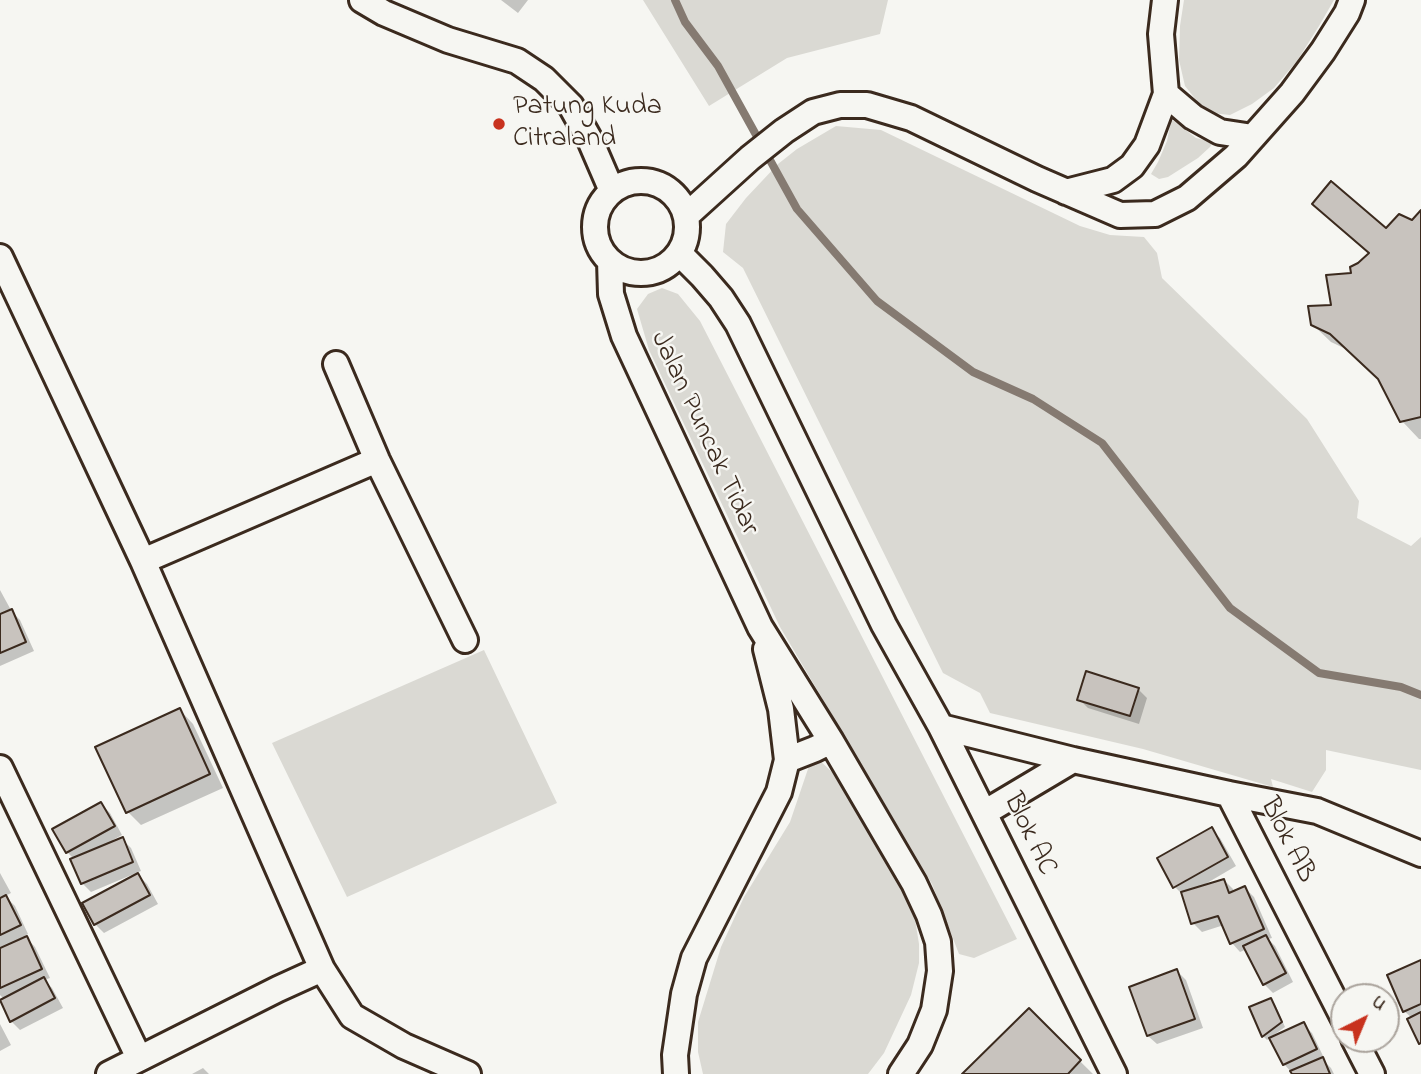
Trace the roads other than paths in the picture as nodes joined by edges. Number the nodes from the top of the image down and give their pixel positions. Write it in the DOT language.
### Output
graph roads {
  1 [pos="362,0"];
  2 [pos="1165,0"];
  3 [pos="1352,0"];
  4 [pos="1166,94"];
  5 [pos="1252,137"];
  6 [pos="612,191"];
  7 [pos="1066,192"];
  8 [pos="686,216"];
  9 [pos="679,253"];
  10 [pos="0,257"];
  11 [pos="610,261"];
  12 [pos="336,364"];
  13 [pos="377,460"];
  14 [pos="143,561"];
  15 [pos="760,627"];
  16 [pos="465,640"];
  17 [pos="941,727"];
  18 [pos="831,741"];
  19 [pos="787,760"];
  20 [pos="1073,760"];
  21 [pos="0,768"];
  22 [pos="1228,794"];
  23 [pos="984,813"];
  24 [pos="1421,853"];
  25 [pos="322,969"];
  26 [pos="1330,993"];
  27 [pos="1361,1053"];
  28 [pos="139,1058"];
  29 [pos="109,1074"];
  30 [pos="468,1074"];
  31 [pos="676,1074"];
  32 [pos="901,1074"];
  33 [pos="1114,1074"];
  34 [pos="1372,1074"];
  1 -- 6 [label="street"];
  2 -- 4 [label="street"];
  3 -- 5 [label="street"];
  4 -- 5 [label="street"];
  4 -- 7 [label="street"];
  5 -- 7 [label="street"];
  6 -- 8 [label="street"];
  6 -- 11 [label="street"];
  7 -- 8 [label="street"];
  8 -- 9 [label="street"];
  9 -- 11 [label="street"];
  9 -- 17 [label="street, Blok AC"];
  10 -- 14 [label="street"];
  11 -- 15 [label="street, Jalan Puncak Tidar"];
  12 -- 13 [label="street"];
  13 -- 14 [label="street"];
  13 -- 16 [label="street"];
  14 -- 25 [label="street"];
  15 -- 18 [label="street, Jalan Puncak Tidar"];
  15 -- 19 [label="street, Jalan Puncak Tidar"];
  17 -- 20 [label="street, Blok AB"];
  17 -- 23 [label="street, Blok AC"];
  18 -- 19 [label="street"];
  18 -- 32 [label="street, Jalan Puncak Tidar"];
  19 -- 31 [label="street, Jalan Puncak Tidar"];
  20 -- 22 [label="street, Blok AB"];
  20 -- 23 [label="street"];
  21 -- 28 [label="street"];
  22 -- 24 [label="street"];
  22 -- 26 [label="street, Blok AB"];
  23 -- 33 [label="street, Blok AC"];
  25 -- 28 [label="street"];
  25 -- 30 [label="street"];
  27 -- 34 [label="street"];
  28 -- 29 [label="street"];
}
